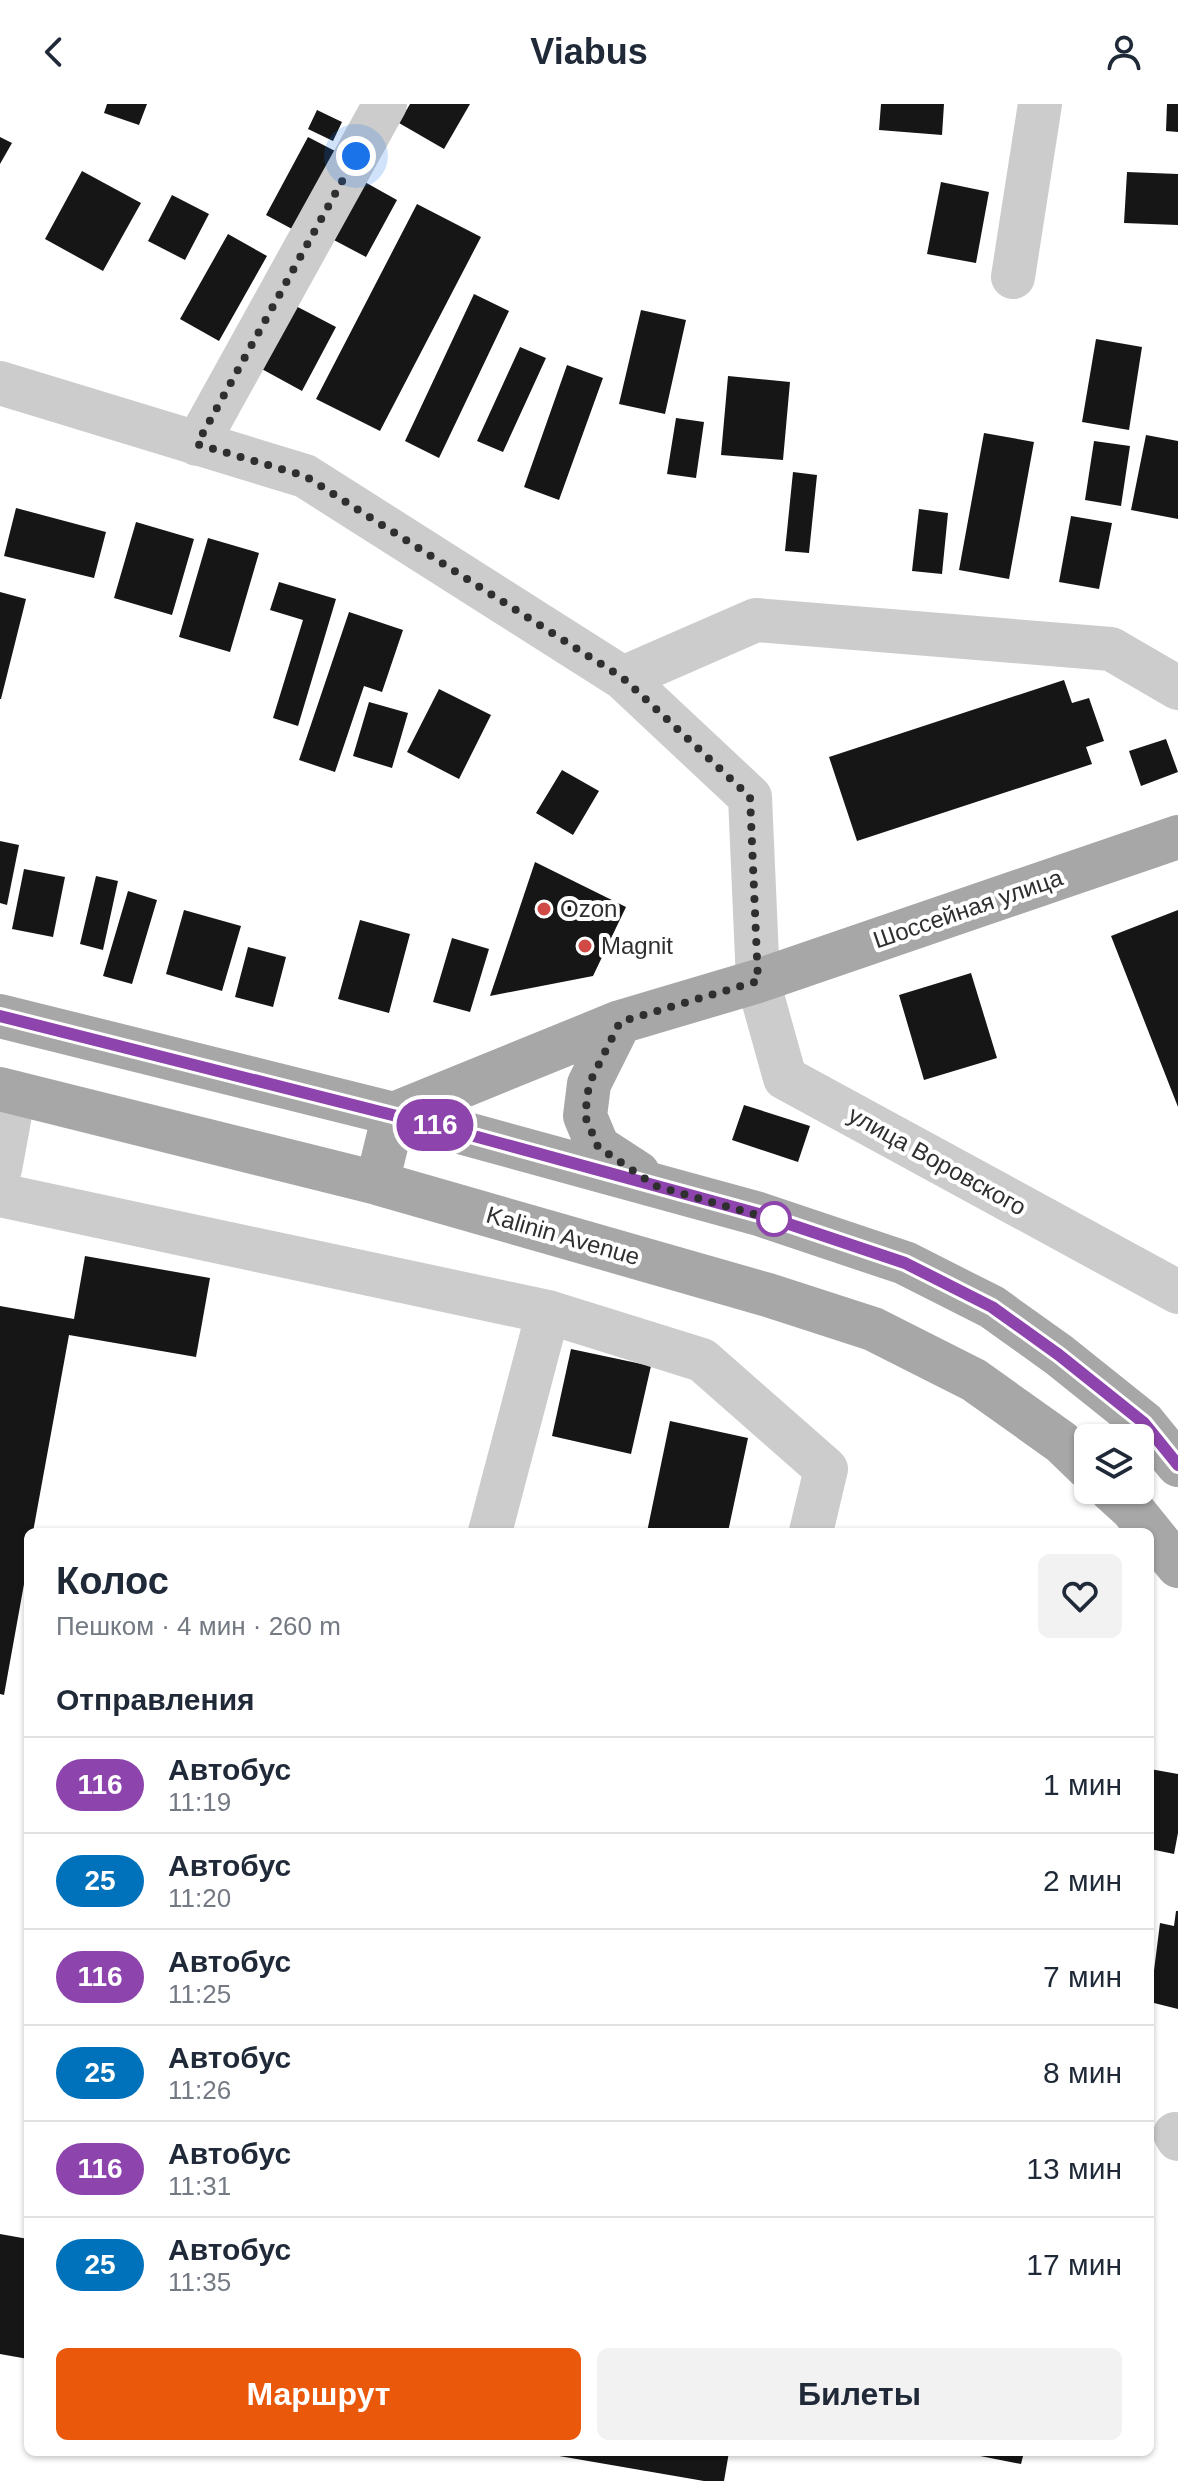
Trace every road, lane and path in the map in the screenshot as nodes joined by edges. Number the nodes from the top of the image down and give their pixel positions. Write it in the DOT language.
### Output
graph roads {
  1 [pos="385,104"];
  2 [pos="1040,104"];
  3 [pos="1013,277"];
  4 [pos="0,383"];
  5 [pos="197,444"];
  6 [pos="623,678"];
  7 [pos="1178,688"];
  8 [pos="1178,837"];
  9 [pos="758,981"];
  10 [pos="0,1016"];
  11 [pos="620,1022"];
  12 [pos="7,1091"];
  13 [pos="394,1114"];
  14 [pos="0,1169"];
  15 [pos="377,1183"];
  16 [pos="656,1186"];
  17 [pos="0,1195"];
  18 [pos="1178,1292"];
  19 [pos="548,1312"];
  20 [pos="1074,1455"];
  21 [pos="1178,1465"];
  22 [pos="1126,1504"];
  23 [pos="491,1528"];
  24 [pos="812,1528"];
  25 [pos="1147,1528"];
  26 [pos="1154,1536"];
  27 [pos="1178,1566"];
  1 -- 5 [label="street"];
  2 -- 3 [label="street"];
  4 -- 5 [label="street"];
  5 -- 6 [label="street"];
  6 -- 7 [label="street"];
  6 -- 9 [label="street"];
  8 -- 9 [label="main road, Шоссейная улица"];
  9 -- 11 [label="main road, Шоссейная улица"];
  9 -- 18 [label="street, улица Воровского"];
  10 -- 13 [label="main road"];
  11 -- 13 [label="main road, Шоссейная улица"];
  11 -- 16 [label="main road"];
  12 -- 14 [label="street"];
  12 -- 15 [label="main road, Kalinin Avenue"];
  13 -- 15 [label="main road"];
  13 -- 16 [label="main road"];
  15 -- 20 [label="main road, Kalinin Avenue"];
  16 -- 21 [label="main road"];
  17 -- 19 [label="street"];
  19 -- 23 [label="street"];
  19 -- 24 [label="street"];
  22 -- 25 [label="main road"];
  26 -- 27 [label="main road"];
}
